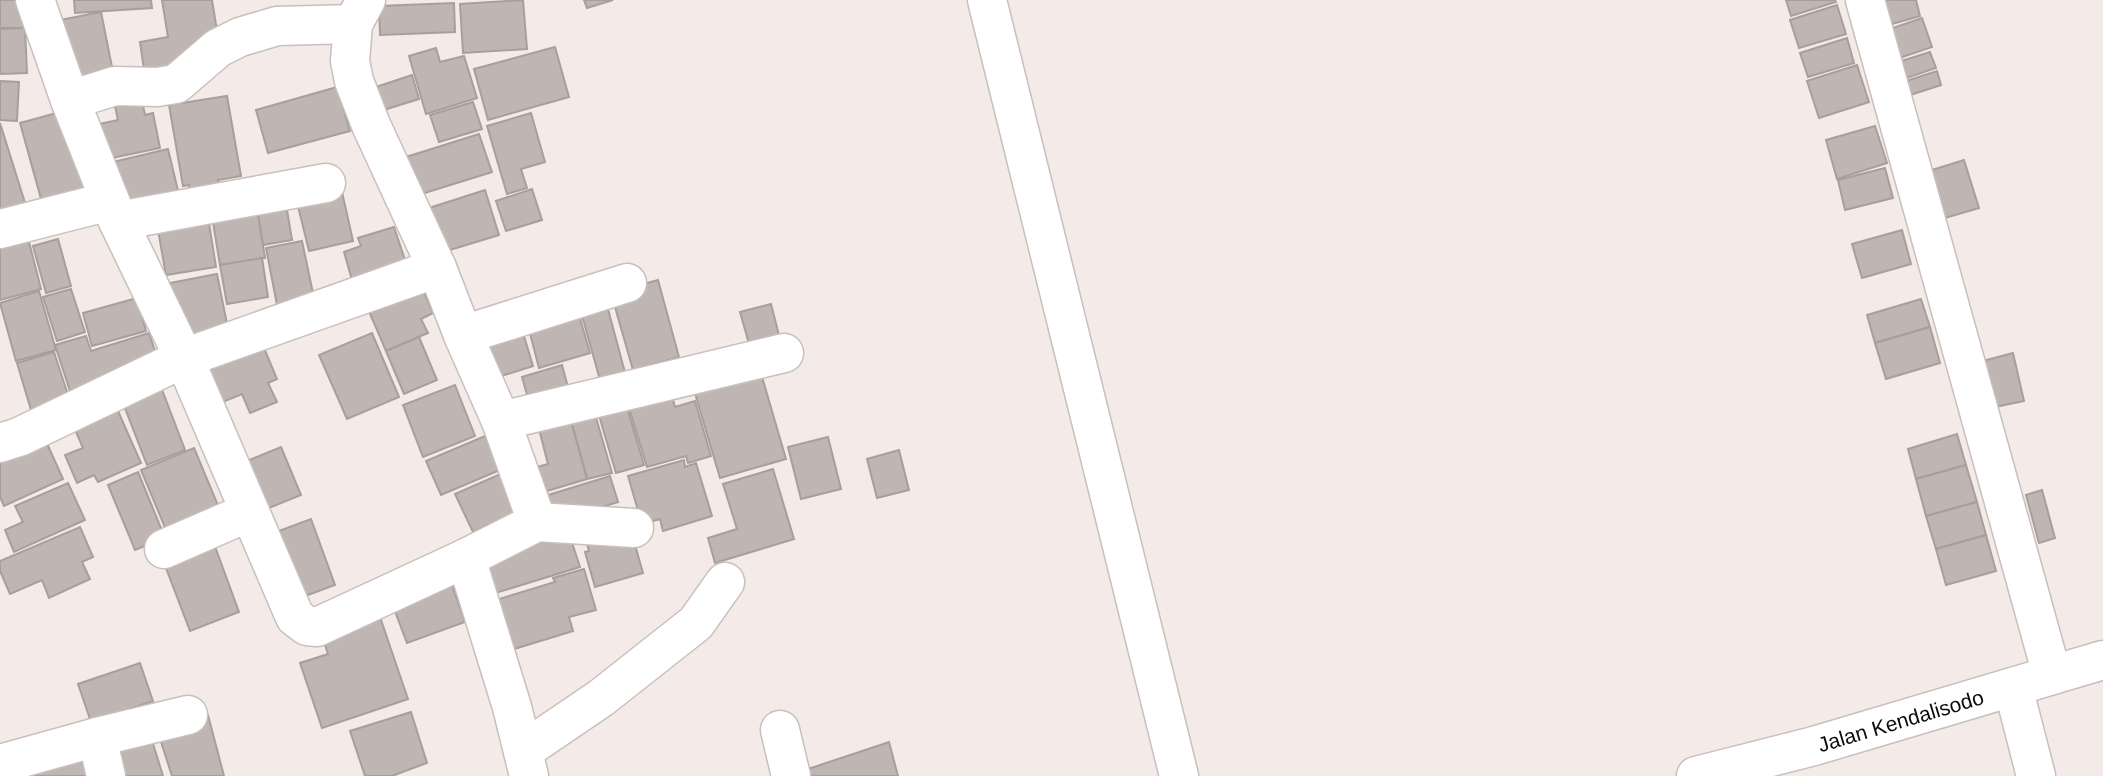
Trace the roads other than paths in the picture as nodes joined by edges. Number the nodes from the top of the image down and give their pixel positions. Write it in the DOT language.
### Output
graph roads {
  1 [pos="35,0"];
  2 [pos="987,0"];
  3 [pos="1865,0"];
  4 [pos="359,12"];
  5 [pos="70,100"];
  6 [pos="326,183"];
  7 [pos="114,211"];
  8 [pos="0,229"];
  9 [pos="437,268"];
  10 [pos="627,283"];
  11 [pos="463,335"];
  12 [pos="784,353"];
  13 [pos="184,358"];
  14 [pos="501,421"];
  15 [pos="0,443"];
  16 [pos="249,512"];
  17 [pos="537,522"];
  18 [pos="634,528"];
  19 [pos="164,549"];
  20 [pos="466,558"];
  21 [pos="726,582"];
  22 [pos="2103,660"];
  23 [pos="2052,675"];
  24 [pos="1989,695"];
  25 [pos="188,715"];
  26 [pos="780,730"];
  27 [pos="97,737"];
  28 [pos="526,763"];
  29 [pos="0,764"];
  30 [pos="106,776"];
  31 [pos="790,776"];
  32 [pos="1179,776"];
  33 [pos="1696,776"];
  34 [pos="2036,776"];
  1 -- 5 [label="street"];
  2 -- 32 [label="street"];
  3 -- 23 [label="street"];
  4 -- 5 [label="street"];
  4 -- 9 [label="street"];
  5 -- 7 [label="street"];
  6 -- 7 [label="street"];
  7 -- 8 [label="street"];
  7 -- 13 [label="street"];
  9 -- 11 [label="street"];
  9 -- 13 [label="street"];
  10 -- 11 [label="street"];
  11 -- 14 [label="street"];
  12 -- 14 [label="street"];
  13 -- 15 [label="street"];
  13 -- 16 [label="street"];
  14 -- 17 [label="street"];
  16 -- 19 [label="street"];
  16 -- 20 [label="street"];
  17 -- 18 [label="street"];
  17 -- 20 [label="street"];
  20 -- 28 [label="street"];
  21 -- 28 [label="street"];
  22 -- 23 [label="street, Jalan Kendalisodo"];
  23 -- 24 [label="street, Jalan Kendalisodo"];
  24 -- 33 [label="street, Jalan Kendalisodo"];
  24 -- 34 [label="street"];
  25 -- 27 [label="street"];
  26 -- 31 [label="street"];
  27 -- 29 [label="street"];
  27 -- 30 [label="street"];
}
